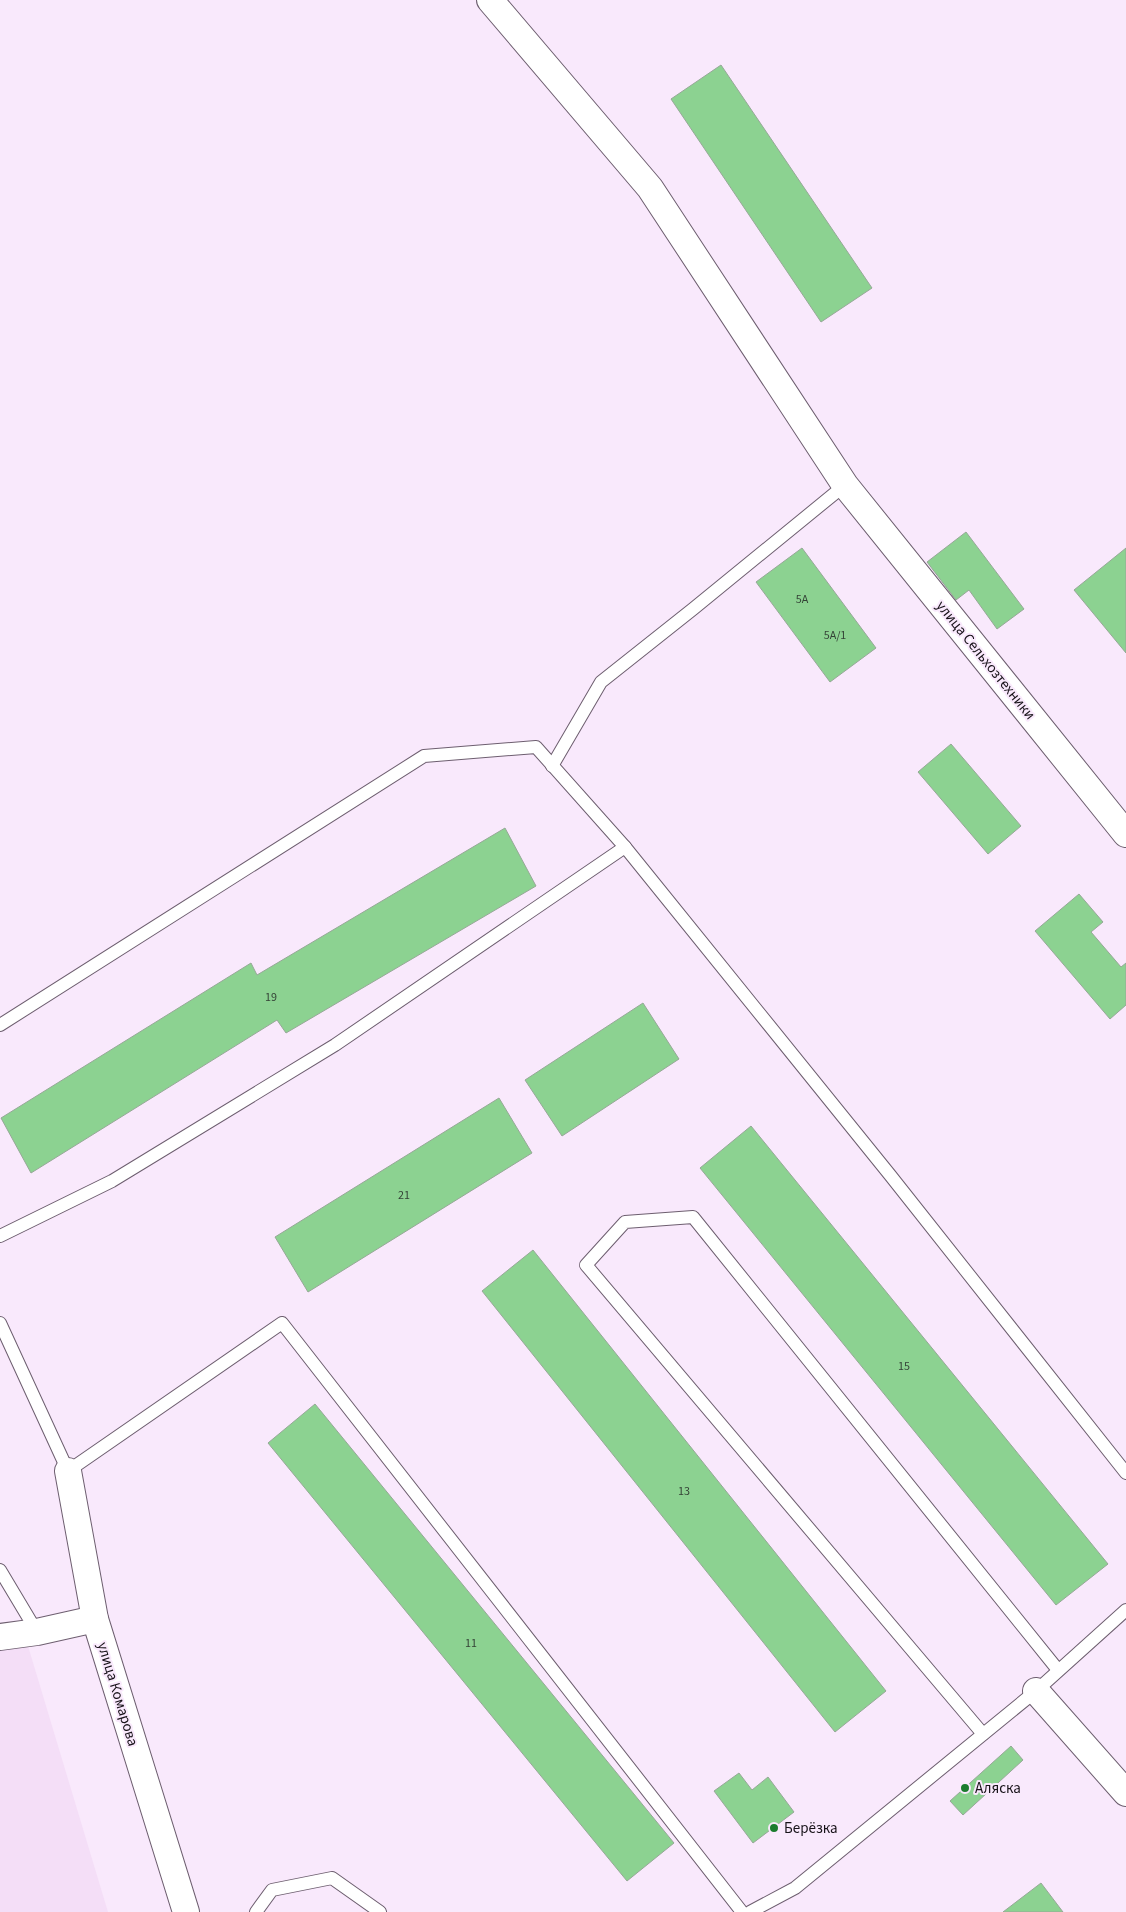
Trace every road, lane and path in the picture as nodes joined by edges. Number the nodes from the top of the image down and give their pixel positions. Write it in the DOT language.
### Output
graph roads {
  1 [pos="490,0"];
  2 [pos="845,485"];
  3 [pos="552,766"];
  4 [pos="1126,834"];
  5 [pos="625,847"];
  6 [pos="0,1024"];
  7 [pos="0,1236"];
  8 [pos="0,1323"];
  9 [pos="68,1471"];
  10 [pos="1126,1473"];
  11 [pos="0,1570"];
  12 [pos="1126,1610"];
  13 [pos="94,1619"];
  14 [pos="37,1632"];
  15 [pos="0,1637"];
  16 [pos="1058,1670"];
  17 [pos="1036,1691"];
  18 [pos="983,1734"];
  19 [pos="1126,1793"];
  20 [pos="186,1912"];
  21 [pos="256,1912"];
  22 [pos="380,1912"];
  23 [pos="742,1912"];
  24 [pos="750,1912"];
  1 -- 2 [label="street, улица Сельхозтехники"];
  2 -- 3 [label="lane"];
  2 -- 4 [label="street, улица Сельхозтехники"];
  3 -- 5 [label="lane"];
  3 -- 6 [label="lane"];
  5 -- 7 [label="lane"];
  5 -- 10 [label="lane"];
  8 -- 9 [label="lane"];
  9 -- 13 [label="street, улица Комарова"];
  9 -- 23 [label="lane"];
  11 -- 14 [label="lane"];
  12 -- 16 [label="lane"];
  13 -- 14 [label="street"];
  13 -- 20 [label="street, улица Комарова"];
  14 -- 15 [label="street"];
  16 -- 17 [label="lane"];
  16 -- 18 [label="lane"];
  17 -- 18 [label="lane"];
  17 -- 19 [label="street"];
  18 -- 24 [label="lane"];
  21 -- 22 [label="lane"];
}
